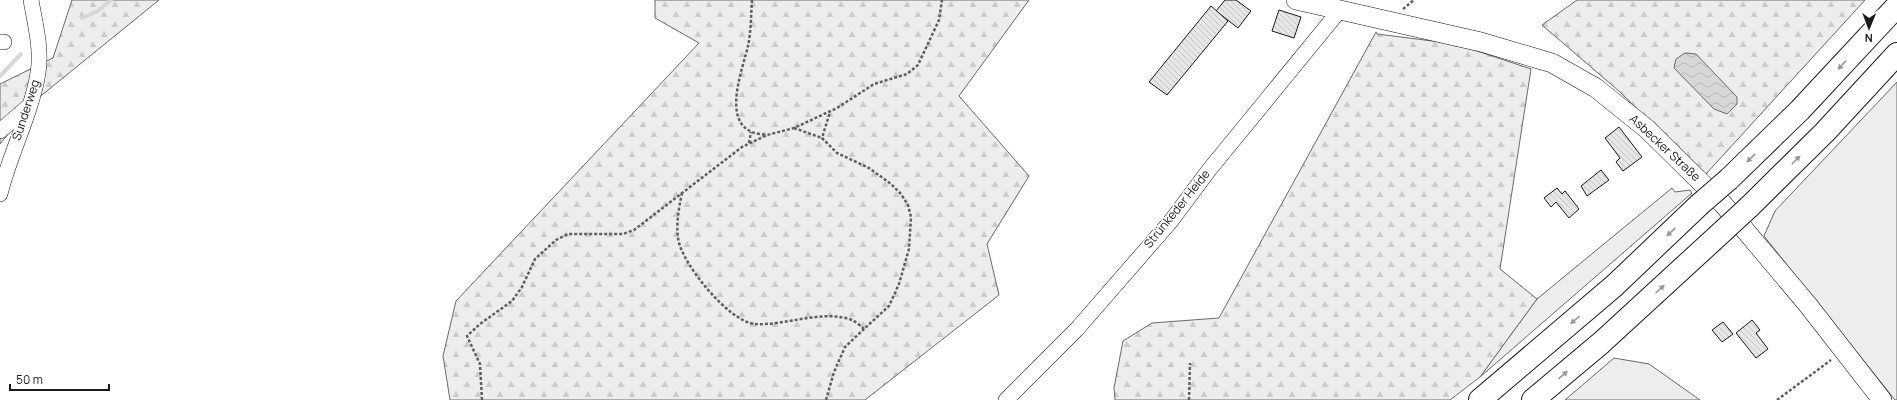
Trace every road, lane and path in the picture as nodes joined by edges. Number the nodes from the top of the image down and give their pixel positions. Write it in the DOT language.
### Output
graph roads {
  1 [pos="31,0"];
  2 [pos="752,0"];
  3 [pos="942,0"];
  4 [pos="1296,0"];
  5 [pos="1897,6"];
  6 [pos="1340,10"];
  7 [pos="1897,54"];
  8 [pos="30,105"];
  9 [pos="830,112"];
  10 [pos="794,128"];
  11 [pos="0,131"];
  12 [pos="751,132"];
  13 [pos="767,135"];
  14 [pos="822,138"];
  15 [pos="750,143"];
  16 [pos="682,192"];
  17 [pos="0,194"];
  18 [pos="864,329"];
  19 [pos="1843,350"];
  20 [pos="1190,363"];
  21 [pos="482,400"];
  22 [pos="826,400"];
  23 [pos="1006,400"];
  24 [pos="1189,400"];
  25 [pos="1480,400"];
  26 [pos="1533,400"];
  27 [pos="1776,400"];
  28 [pos="1882,400"];
  1 -- 8 [label="street, Sunderweg"];
  2 -- 12 [label="path"];
  3 -- 9 [label="path"];
  4 -- 6 [label="main road, Asbecker Straße"];
  5 -- 25 [label="highway, one-way, bridge"];
  6 -- 19 [label="main road, Asbecker Straße"];
  6 -- 23 [label="street, Strünkeder Heide"];
  26 -- 7 [label="highway, one-way, bridge"];
  8 -- 11 [label="street"];
  8 -- 17 [label="street, Sunderweg"];
  9 -- 10 [label="path"];
  9 -- 14 [label="path"];
  10 -- 13 [label="path"];
  10 -- 14 [label="path"];
  12 -- 13 [label="path"];
  12 -- 15 [label="path"];
  13 -- 15 [label="path"];
  14 -- 18 [label="path"];
  15 -- 16 [label="path"];
  16 -- 18 [label="path"];
  16 -- 21 [label="path"];
  18 -- 22 [label="path"];
  19 -- 27 [label="path"];
  19 -- 28 [label="main road, Asbecker Straße"];
  20 -- 24 [label="path"];
}
